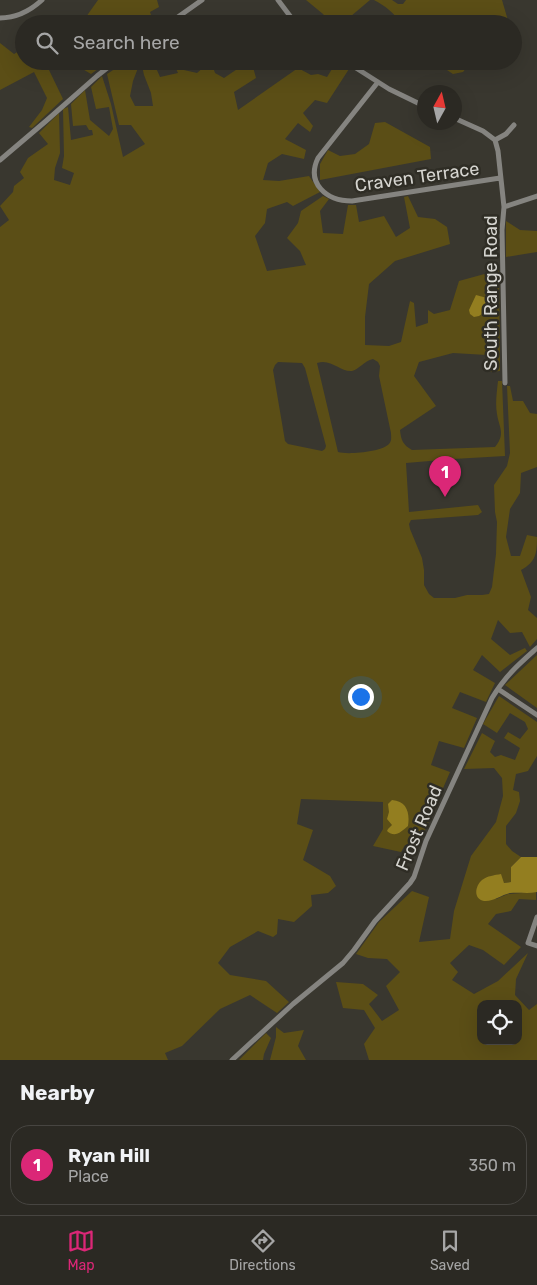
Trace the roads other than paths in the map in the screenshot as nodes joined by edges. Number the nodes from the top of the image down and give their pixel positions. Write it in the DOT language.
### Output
graph roads {
  1 [pos="42,0"];
  2 [pos="202,0"];
  3 [pos="278,0"];
  4 [pos="18,15"];
  5 [pos="181,15"];
  6 [pos="289,15"];
  7 [pos="15,16"];
  8 [pos="0,18"];
  9 [pos="105,70"];
  10 [pos="359,70"];
  11 [pos="378,82"];
  12 [pos="417,102"];
  13 [pos="462,122"];
  14 [pos="514,125"];
  15 [pos="495,140"];
  16 [pos="0,160"];
  17 [pos="500,178"];
  18 [pos="537,196"];
  19 [pos="504,207"];
  20 [pos="505,383"];
  21 [pos="537,648"];
  22 [pos="498,689"];
  23 [pos="537,715"];
  24 [pos="537,917"];
  25 [pos="537,946"];
  26 [pos="232,1060"];
  1 -- 4 [label="street"];
  2 -- 5 [label="street"];
  3 -- 6 [label="street"];
  7 -- 8 [label="street"];
  9 -- 16 [label="street"];
  10 -- 11 [label="street"];
  11 -- 12 [label="street"];
  11 -- 17 [label="street, Craven Terrace"];
  13 -- 15 [label="street"];
  14 -- 15 [label="street"];
  15 -- 17 [label="street"];
  17 -- 19 [label="street"];
  18 -- 19 [label="street, South Range Road"];
  19 -- 20 [label="street, South Range Road"];
  21 -- 22 [label="street, Frost Road"];
  22 -- 23 [label="street"];
  22 -- 26 [label="street, Frost Road"];
  24 -- 25 [label="street"];
}
